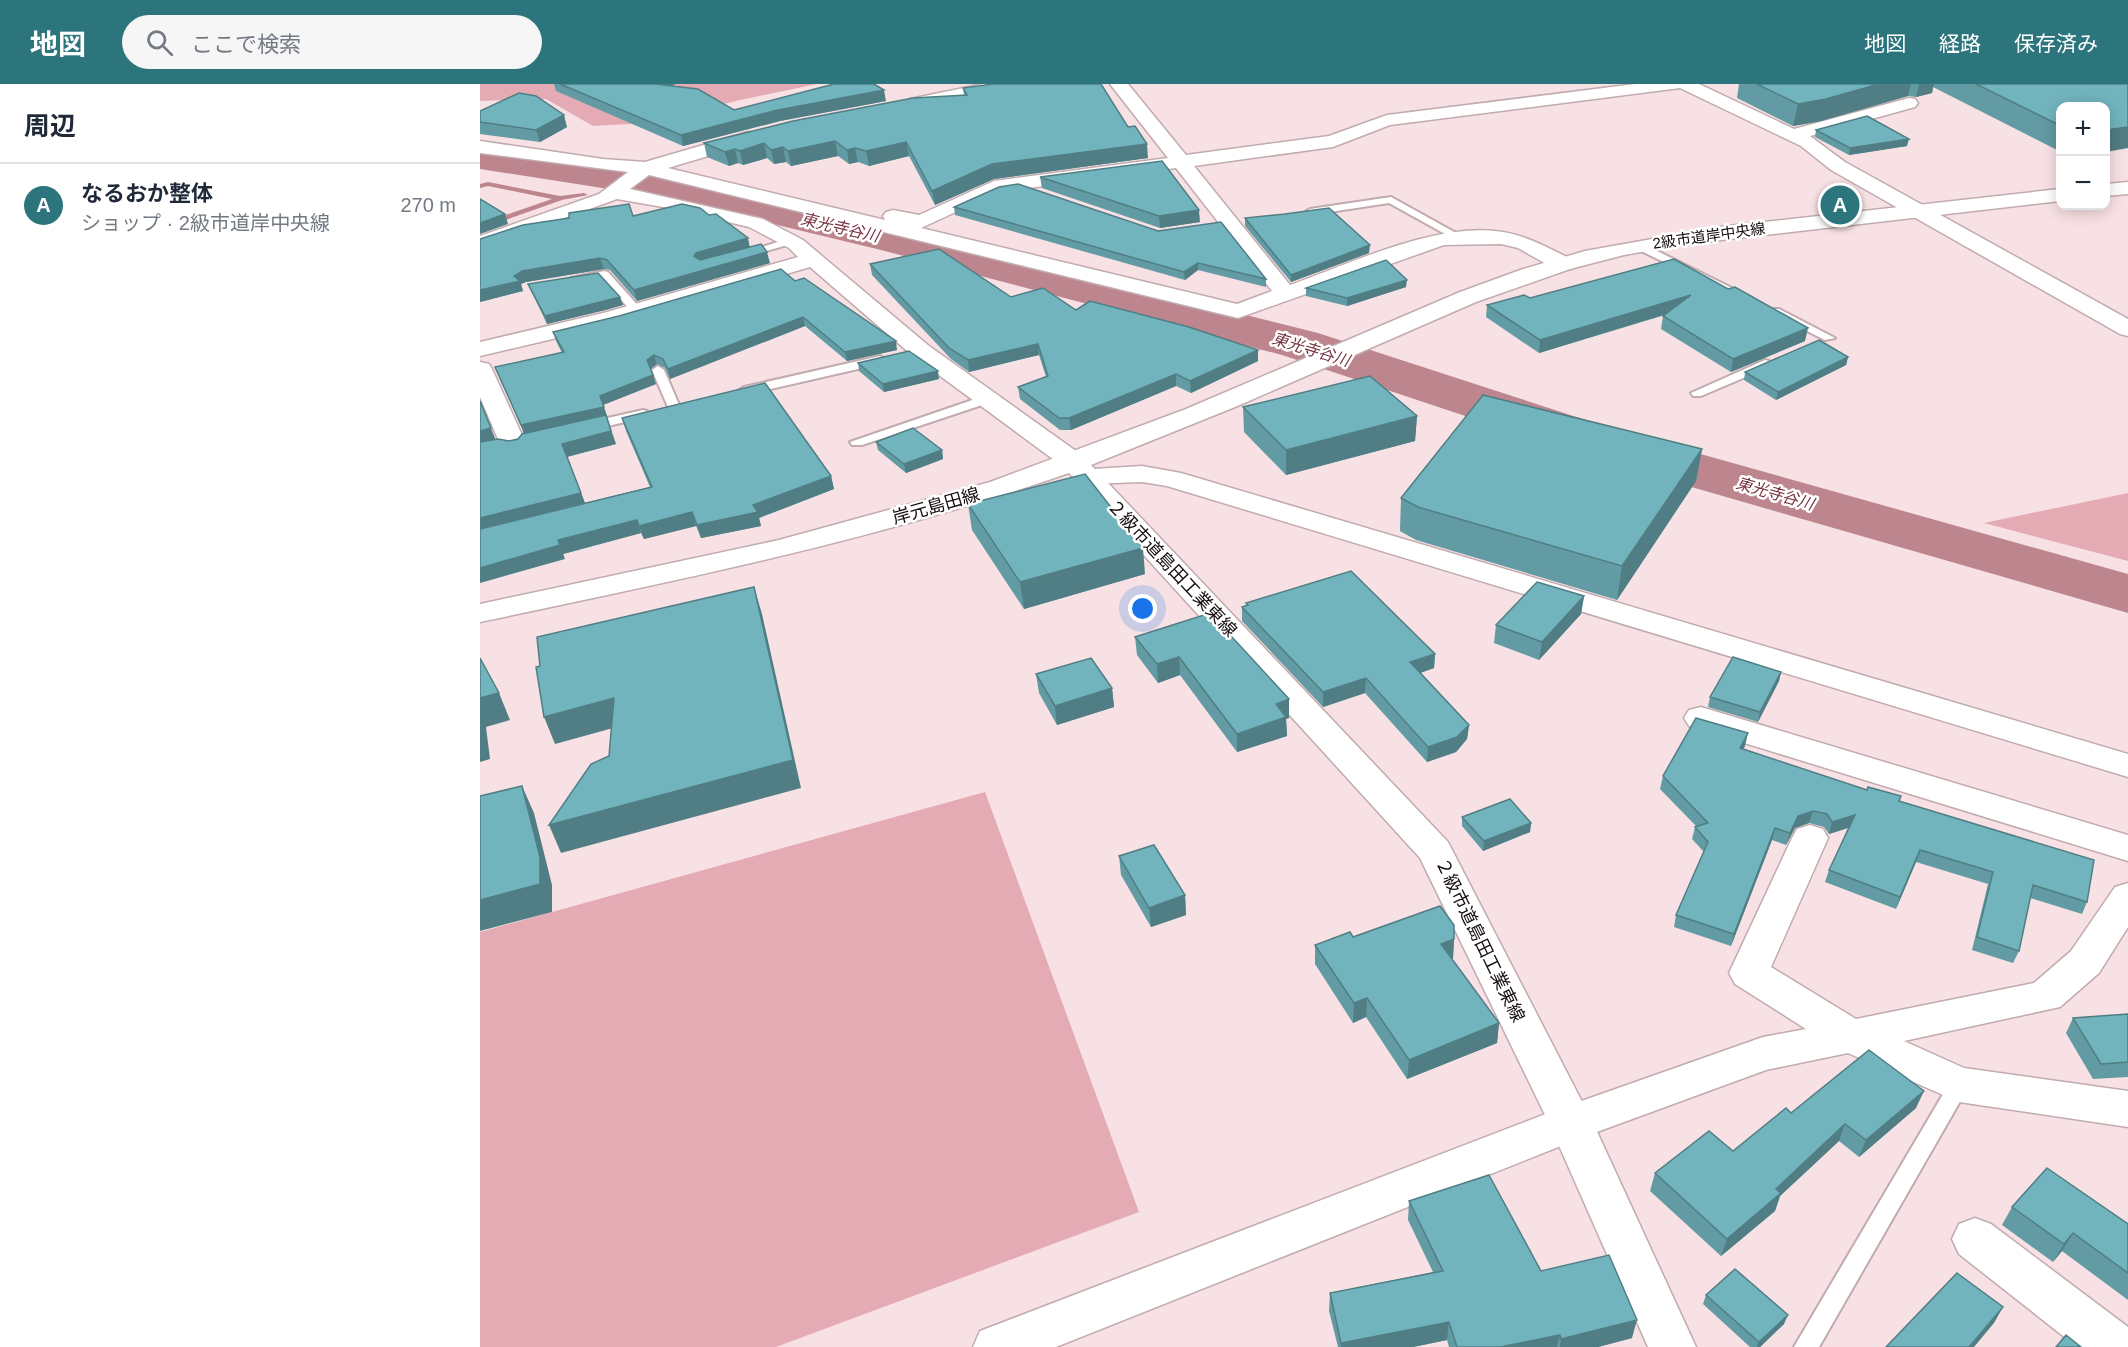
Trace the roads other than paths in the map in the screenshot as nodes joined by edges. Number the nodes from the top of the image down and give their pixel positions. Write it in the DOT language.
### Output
graph roads {
  1 [pos="1008,84"];
  2 [pos="1119,84"];
  3 [pos="1677,84"];
  4 [pos="1685,84"];
  5 [pos="1909,103"];
  6 [pos="894,107"];
  7 [pos="765,132"];
  8 [pos="1790,134"];
  9 [pos="480,147"];
  10 [pos="1180,162"];
  11 [pos="654,170"];
  12 [pos="1012,184"];
  13 [pos="2128,188"];
  14 [pos="2110,190"];
  15 [pos="1035,192"];
  16 [pos="615,193"];
  17 [pos="2056,196"];
  18 [pos="1919,211"];
  19 [pos="1299,214"];
  20 [pos="1460,238"];
  21 [pos="790,241"];
  22 [pos="480,243"];
  23 [pos="1639,246"];
  24 [pos="725,259"];
  25 [pos="814,259"];
  26 [pos="1563,264"];
  27 [pos="560,281"];
  28 [pos="1286,294"];
  29 [pos="637,311"];
  30 [pos="2128,329"];
  31 [pos="1373,338"];
  32 [pos="1807,347"];
  33 [pos="480,349"];
  34 [pos="910,353"];
  35 [pos="1774,361"];
  36 [pos="658,370"];
  37 [pos="483,384"];
  38 [pos="1697,393"];
  39 [pos="730,394"];
  40 [pos="987,399"];
  41 [pos="570,431"];
  42 [pos="857,442"];
  43 [pos="513,444"];
  44 [pos="1081,469"];
  45 [pos="480,613"];
  46 [pos="1701,718"];
  47 [pos="2128,766"];
  48 [pos="1810,838"];
  49 [pos="2128,849"];
  50 [pos="2128,897"];
  51 [pos="1851,1036"];
  52 [pos="1959,1085"];
  53 [pos="2128,1109"];
  54 [pos="1571,1123"];
  55 [pos="1975,1239"];
  56 [pos="997,1347"];
  57 [pos="1672,1347"];
  58 [pos="1806,1347"];
  59 [pos="2115,1347"];
  1 -- 6 [label="street"];
  2 -- 10 [label="street"];
  3 -- 10 [label="street"];
  4 -- 8 [label="street"];
  5 -- 8 [label="street"];
  7 -- 11 [label="street"];
  8 -- 18 [label="street"];
  9 -- 11 [label="street"];
  10 -- 12 [label="street"];
  10 -- 28 [label="street"];
  11 -- 12 [label="street"];
  11 -- 16 [label="street"];
  11 -- 28 [label="street"];
  12 -- 15 [label="lane"];
  13 -- 14 [label="street"];
  16 -- 21 [label="street, ２級市道島田工業東線"];
  16 -- 22 [label="street"];
  17 -- 18 [label="street, 2級市道岸中央線"];
  18 -- 23 [label="street, 2級市道岸中央線"];
  18 -- 30 [label="street"];
  19 -- 20 [label="lane"];
  20 -- 26 [label="street"];
  20 -- 28 [label="street"];
  21 -- 24 [label="lane"];
  21 -- 25 [label="street, ２級市道島田工業東線"];
  23 -- 26 [label="street, 2級市道岸中央線"];
  23 -- 32 [label="lane"];
  25 -- 29 [label="street"];
  25 -- 34 [label="street, ２級市道島田工業東線"];
  26 -- 31 [label="street, 2級市道岸中央線"];
  27 -- 29 [label="lane"];
  29 -- 33 [label="street"];
  31 -- 44 [label="street, 岸元島田線"];
  34 -- 39 [label="lane"];
  34 -- 40 [label="street, ２級市道島田工業東線"];
  35 -- 38 [label="lane"];
  36 -- 41 [label="lane"];
  37 -- 43 [label="street"];
  40 -- 42 [label="lane"];
  40 -- 44 [label="street, ２級市道島田工業東線"];
  44 -- 45 [label="street, 岸元島田線"];
  44 -- 47 [label="street"];
  44 -- 54 [label="street, ２級市道島田工業東線"];
  46 -- 49 [label="street"];
  48 -- 51 [label="street"];
  50 -- 51 [label="street"];
  51 -- 52 [label="street"];
  51 -- 54 [label="street"];
  52 -- 53 [label="street"];
  52 -- 58 [label="lane"];
  54 -- 56 [label="street"];
  54 -- 57 [label="street, ２級市道島田工業東線"];
  55 -- 59 [label="street"];
}
